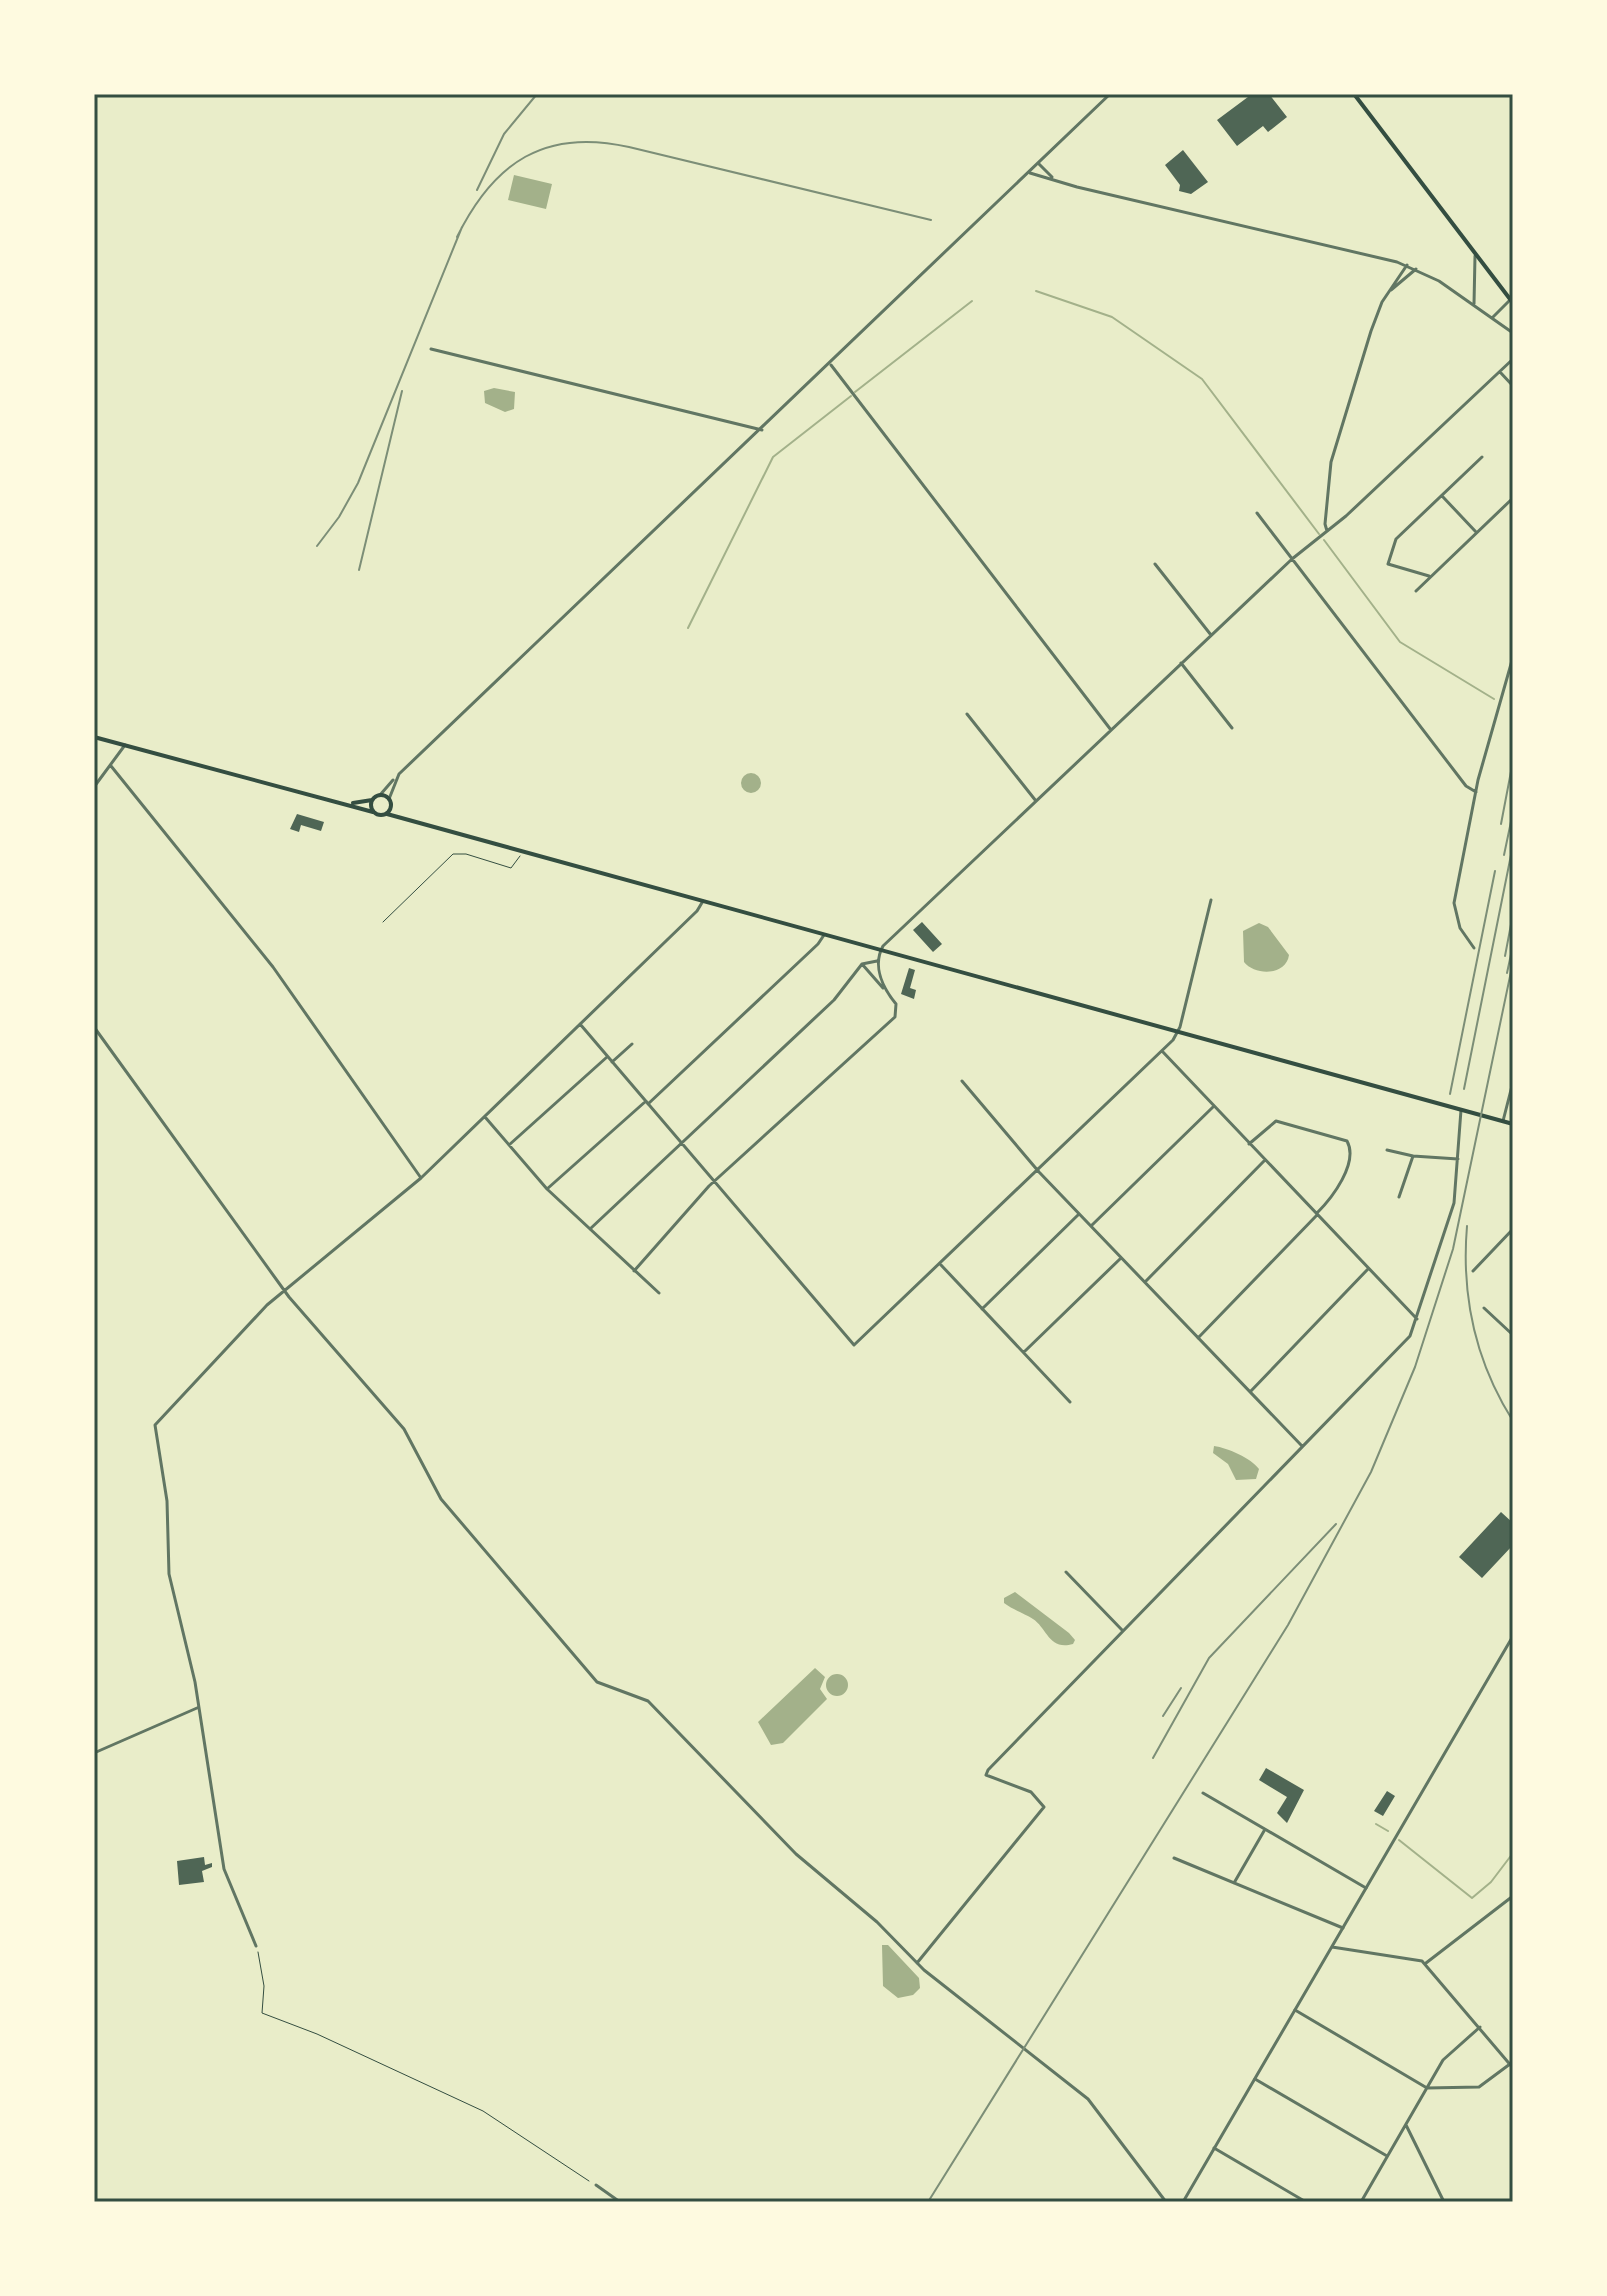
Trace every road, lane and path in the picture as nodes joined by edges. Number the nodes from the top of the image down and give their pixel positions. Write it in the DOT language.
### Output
graph roads {
  1 [pos="1110,94"];
  2 [pos="1354,94"];
  3 [pos="1039,164"];
  4 [pos="1030,173"];
  5 [pos="1058,181"];
  6 [pos="1475,252"];
  7 [pos="1407,265"];
  8 [pos="1416,269"];
  9 [pos="1388,292"];
  10 [pos="1512,301"];
  11 [pos="1474,305"];
  12 [pos="1492,318"];
  13 [pos="1513,333"];
  14 [pos="431,349"];
  15 [pos="1513,359"];
  16 [pos="831,365"];
  17 [pos="1500,372"];
  18 [pos="1513,386"];
  19 [pos="762,430"];
  20 [pos="1482,457"];
  21 [pos="1442,496"];
  22 [pos="1513,498"];
  23 [pos="1257,513"];
  24 [pos="1327,531"];
  25 [pos="1476,532"];
  26 [pos="1292,559"];
  27 [pos="1155,564"];
  28 [pos="1429,576"];
  29 [pos="1416,591"];
  30 [pos="1211,635"];
  31 [pos="1513,657"];
  32 [pos="1181,663"];
  33 [pos="967,714"];
  34 [pos="1232,728"];
  35 [pos="1111,730"];
  36 [pos="94,737"];
  37 [pos="125,745"];
  38 [pos="111,766"];
  39 [pos="399,774"];
  40 [pos="94,787"];
  41 [pos="1476,792"];
  42 [pos="380,795"];
  43 [pos="373,799"];
  44 [pos="389,799"];
  45 [pos="1036,801"];
  46 [pos="346,804"];
  47 [pos="392,807"];
  48 [pos="373,812"];
  49 [pos="387,814"];
  50 [pos="415,823"];
  51 [pos="522,852"];
  52 [pos="1211,900"];
  53 [pos="703,901"];
  54 [pos="383,922"];
  55 [pos="824,933"];
  56 [pos="1474,948"];
  57 [pos="880,950"];
  58 [pos="879,961"];
  59 [pos="862,964"];
  60 [pos="883,988"];
  61 [pos="580,1024"];
  62 [pos="94,1027"];
  63 [pos="1178,1032"];
  64 [pos="632,1044"];
  65 [pos="1162,1051"];
  66 [pos="608,1057"];
  67 [pos="612,1062"];
  68 [pos="962,1081"];
  69 [pos="1513,1082"];
  70 [pos="647,1102"];
  71 [pos="1213,1107"];
  72 [pos="1461,1110"];
  73 [pos="485,1117"];
  74 [pos="1503,1121"];
  75 [pos="1513,1124"];
  76 [pos="682,1144"];
  77 [pos="1249,1144"];
  78 [pos="509,1145"];
  79 [pos="1387,1150"];
  80 [pos="1413,1156"];
  81 [pos="1458,1159"];
  82 [pos="1265,1160"];
  83 [pos="1038,1171"];
  84 [pos="421,1178"];
  85 [pos="715,1182"];
  86 [pos="547,1189"];
  87 [pos="1399,1197"];
  88 [pos="1079,1214"];
  89 [pos="1317,1214"];
  90 [pos="1091,1226"];
  91 [pos="590,1229"];
  92 [pos="1513,1229"];
  93 [pos="1121,1258"];
  94 [pos="940,1264"];
  95 [pos="1368,1269"];
  96 [pos="634,1271"];
  97 [pos="1473,1271"];
  98 [pos="1145,1282"];
  99 [pos="284,1289"];
  100 [pos="659,1293"];
  101 [pos="1484,1308"];
  102 [pos="982,1309"];
  103 [pos="1417,1319"];
  104 [pos="1513,1335"];
  105 [pos="1198,1338"];
  106 [pos="1024,1352"];
  107 [pos="1250,1392"];
  108 [pos="1070,1402"];
  109 [pos="1302,1446"];
  110 [pos="1066,1572"];
  111 [pos="1123,1631"];
  112 [pos="1513,1636"];
  113 [pos="197,1708"];
  114 [pos="94,1753"];
  115 [pos="1203,1793"];
  116 [pos="1265,1829"];
  117 [pos="1174,1858"];
  118 [pos="1234,1883"];
  119 [pos="1366,1888"];
  120 [pos="1513,1896"];
  121 [pos="1343,1928"];
  122 [pos="256,1946"];
  123 [pos="1331,1947"];
  124 [pos="1426,1963"];
  125 [pos="917,1964"];
  126 [pos="1295,2010"];
  127 [pos="1480,2027"];
  128 [pos="1512,2064"];
  129 [pos="1255,2079"];
  130 [pos="1427,2088"];
  131 [pos="1406,2125"];
  132 [pos="1214,2148"];
  133 [pos="1387,2156"];
  134 [pos="596,2185"];
  135 [pos="620,2202"];
  136 [pos="1166,2202"];
  137 [pos="1183,2202"];
  138 [pos="1306,2202"];
  139 [pos="1361,2202"];
  140 [pos="1444,2202"];
  1 -- 3 [label="street"];
  2 -- 6 [label="main road"];
  3 -- 4 [label="street"];
  3 -- 5 [label="street"];
  4 -- 5 [label="street"];
  4 -- 16 [label="street"];
  5 -- 7 [label="street"];
  6 -- 10 [label="main road"];
  6 -- 11 [label="street"];
  7 -- 8 [label="street"];
  7 -- 9 [label="street"];
  8 -- 9 [label="street"];
  8 -- 11 [label="street"];
  9 -- 24 [label="street"];
  10 -- 12 [label="street"];
  11 -- 12 [label="street"];
  12 -- 13 [label="street"];
  14 -- 19 [label="street"];
  15 -- 17 [label="street"];
  16 -- 19 [label="street"];
  16 -- 35 [label="street"];
  17 -- 18 [label="street"];
  17 -- 24 [label="street"];
  19 -- 39 [label="street"];
  20 -- 21 [label="street"];
  21 -- 25 [label="street"];
  21 -- 28 [label="street"];
  22 -- 25 [label="street"];
  23 -- 26 [label="street"];
  24 -- 26 [label="street"];
  25 -- 28 [label="street"];
  26 -- 30 [label="street"];
  26 -- 41 [label="street"];
  27 -- 30 [label="street"];
  28 -- 29 [label="street"];
  30 -- 32 [label="street"];
  31 -- 41 [label="street"];
  32 -- 34 [label="street"];
  32 -- 35 [label="street"];
  33 -- 45 [label="street"];
  35 -- 45 [label="street"];
  36 -- 37 [label="main road"];
  37 -- 38 [label="street"];
  37 -- 46 [label="main road"];
  38 -- 40 [label="street"];
  38 -- 84 [label="street"];
  39 -- 42 [label="street"];
  39 -- 44 [label="street"];
  41 -- 56 [label="street"];
  42 -- 43 [label="main road"];
  42 -- 44 [label="main road"];
  43 -- 46 [label="main road"];
  43 -- 48 [label="main road"];
  44 -- 47 [label="main road"];
  45 -- 57 [label="street"];
  46 -- 48 [label="main road"];
  47 -- 49 [label="main road"];
  47 -- 50 [label="main road"];
  48 -- 49 [label="main road"];
  49 -- 50 [label="main road"];
  50 -- 51 [label="main road"];
  51 -- 53 [label="main road"];
  51 -- 54 [label="path"];
  52 -- 63 [label="street"];
  53 -- 55 [label="main road"];
  53 -- 61 [label="street"];
  55 -- 57 [label="main road"];
  55 -- 70 [label="street"];
  57 -- 58 [label="street"];
  57 -- 63 [label="main road"];
  58 -- 59 [label="street"];
  58 -- 60 [label="street"];
  59 -- 60 [label="street"];
  59 -- 76 [label="street"];
  60 -- 85 [label="street"];
  61 -- 66 [label="street"];
  61 -- 73 [label="street"];
  62 -- 99 [label="street"];
  63 -- 65 [label="street"];
  63 -- 72 [label="main road"];
  64 -- 67 [label="street"];
  65 -- 71 [label="street"];
  65 -- 83 [label="street"];
  66 -- 67 [label="street"];
  66 -- 78 [label="street"];
  67 -- 70 [label="street"];
  68 -- 83 [label="street"];
  69 -- 74 [label="street"];
  70 -- 76 [label="street"];
  70 -- 86 [label="street"];
  71 -- 77 [label="street"];
  71 -- 90 [label="street"];
  72 -- 74 [label="main road"];
  72 -- 81 [label="street"];
  73 -- 78 [label="street"];
  73 -- 84 [label="street"];
  74 -- 75 [label="main road"];
  76 -- 85 [label="street"];
  76 -- 91 [label="street"];
  77 -- 82 [label="street"];
  77 -- 89 [label="street"];
  78 -- 86 [label="street"];
  79 -- 80 [label="street"];
  80 -- 81 [label="street"];
  80 -- 87 [label="street"];
  81 -- 103 [label="street"];
  82 -- 89 [label="street"];
  82 -- 98 [label="street"];
  83 -- 88 [label="street"];
  83 -- 94 [label="street"];
  84 -- 99 [label="street"];
  85 -- 94 [label="street"];
  85 -- 96 [label="street"];
  86 -- 91 [label="street"];
  88 -- 90 [label="street"];
  88 -- 102 [label="street"];
  89 -- 95 [label="street"];
  89 -- 105 [label="street"];
  90 -- 93 [label="street"];
  91 -- 96 [label="street"];
  92 -- 97 [label="street"];
  93 -- 98 [label="street"];
  93 -- 106 [label="street"];
  94 -- 102 [label="street"];
  95 -- 103 [label="street"];
  95 -- 107 [label="street"];
  96 -- 100 [label="street"];
  98 -- 105 [label="street"];
  99 -- 113 [label="street"];
  99 -- 125 [label="street"];
  101 -- 104 [label="street"];
  102 -- 106 [label="street"];
  103 -- 109 [label="street"];
  105 -- 107 [label="street"];
  106 -- 108 [label="street"];
  107 -- 109 [label="street"];
  109 -- 111 [label="street"];
  110 -- 111 [label="street"];
  111 -- 125 [label="street"];
  112 -- 119 [label="street"];
  113 -- 114 [label="street"];
  113 -- 122 [label="street"];
  115 -- 116 [label="street"];
  116 -- 118 [label="street"];
  116 -- 119 [label="street"];
  117 -- 118 [label="street"];
  118 -- 121 [label="street"];
  119 -- 121 [label="street"];
  120 -- 124 [label="street"];
  121 -- 123 [label="street"];
  122 -- 134 [label="path"];
  123 -- 124 [label="street"];
  123 -- 126 [label="street"];
  124 -- 127 [label="street"];
  125 -- 136 [label="street"];
  126 -- 129 [label="street"];
  126 -- 130 [label="street"];
  127 -- 128 [label="street"];
  127 -- 130 [label="street"];
  128 -- 130 [label="street"];
  129 -- 132 [label="street"];
  129 -- 133 [label="street"];
  130 -- 131 [label="street"];
  131 -- 133 [label="street"];
  131 -- 140 [label="street"];
  132 -- 137 [label="street"];
  132 -- 138 [label="street"];
  133 -- 139 [label="street"];
  134 -- 135 [label="street"];
}
